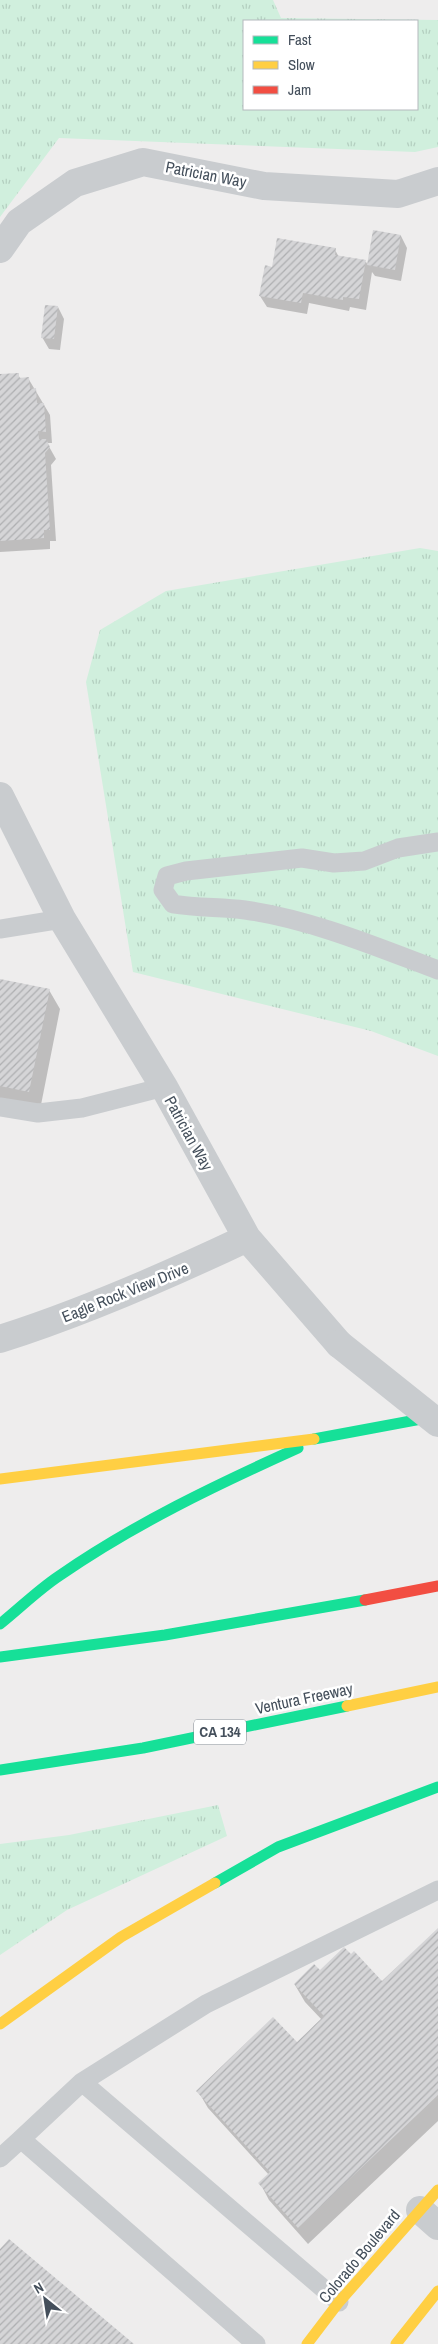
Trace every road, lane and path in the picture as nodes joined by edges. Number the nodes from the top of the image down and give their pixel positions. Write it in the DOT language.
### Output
graph roads {
  1 [pos="438,181"];
  2 [pos="0,248"];
  3 [pos="0,796"];
  4 [pos="438,842"];
  5 [pos="62,919"];
  6 [pos="0,929"];
  7 [pos="438,970"];
  8 [pos="164,1087"];
  9 [pos="0,1107"];
  10 [pos="247,1238"];
  11 [pos="0,1339"];
  12 [pos="438,1416"];
  13 [pos="438,1423"];
  14 [pos="320,1438"];
  15 [pos="0,1479"];
  16 [pos="438,1586"];
  17 [pos="0,1624"];
  18 [pos="0,1657"];
  19 [pos="438,1687"];
  20 [pos="0,1770"];
  21 [pos="438,1787"];
  22 [pos="438,1890"];
  23 [pos="121,1937"];
  24 [pos="0,2011"];
  25 [pos="0,2024"];
  26 [pos="82,2082"];
  27 [pos="21,2139"];
  28 [pos="0,2158"];
  29 [pos="432,2209"];
  30 [pos="438,2291"];
  31 [pos="340,2302"];
  32 [pos="256,2344"];
  33 [pos="307,2344"];
  34 [pos="396,2344"];
  1 -- 2 [label="street, Patrician Way"];
  3 -- 5 [label="street, Patrician Way"];
  4 -- 7 [label="lane"];
  5 -- 6 [label="lane"];
  5 -- 8 [label="street, Patrician Way"];
  8 -- 9 [label="lane"];
  8 -- 10 [label="street, Patrician Way"];
  10 -- 11 [label="street, Eagle Rock View Drive"];
  10 -- 13 [label="street, Patrician Way, bridge"];
  12 -- 14 [label="main road"];
  14 -- 15 [label="main road"];
  14 -- 17 [label="main road"];
  16 -- 18 [label="main road"];
  19 -- 20 [label="main road, Ventura Freeway / CA 134"];
  21 -- 23 [label="main road"];
  22 -- 26 [label="lane"];
  23 -- 24 [label="main road"];
  23 -- 25 [label="main road"];
  26 -- 27 [label="lane"];
  26 -- 31 [label="lane"];
  27 -- 28 [label="lane"];
  27 -- 32 [label="lane"];
  29 -- 31 [label="main road, Colorado Boulevard"];
  30 -- 34 [label="main road"];
  31 -- 33 [label="main road, Colorado Boulevard"];
}
